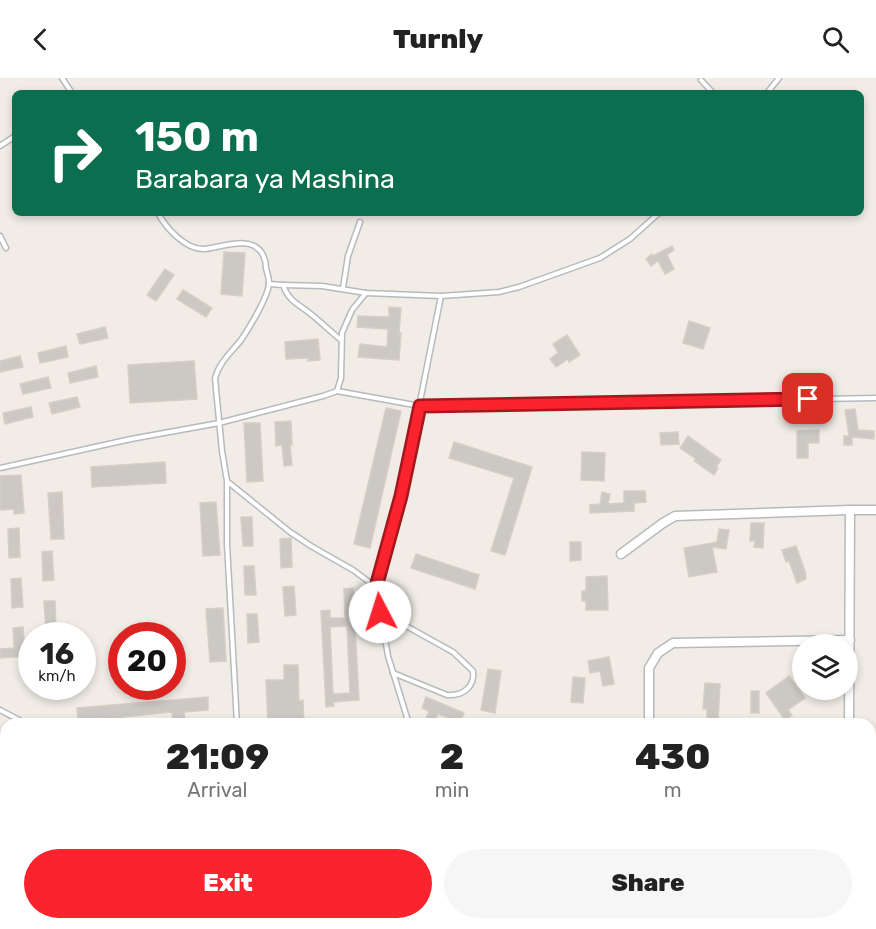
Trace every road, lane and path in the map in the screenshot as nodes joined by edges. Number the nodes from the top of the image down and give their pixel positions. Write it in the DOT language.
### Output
graph roads {
  1 [pos="779,78"];
  2 [pos="701,80"];
  3 [pos="710,90"];
  4 [pos="769,90"];
  5 [pos="160,216"];
  6 [pos="656,216"];
  7 [pos="360,222"];
  8 [pos="0,236"];
  9 [pos="6,248"];
  10 [pos="269,284"];
  11 [pos="283,285"];
  12 [pos="343,288"];
  13 [pos="366,293"];
  14 [pos="441,296"];
  15 [pos="341,340"];
  16 [pos="337,391"];
  17 [pos="876,398"];
  18 [pos="420,406"];
  19 [pos="219,423"];
  20 [pos="0,468"];
  21 [pos="227,481"];
  22 [pos="850,510"];
  23 [pos="876,510"];
  24 [pos="621,554"];
  25 [pos="376,587"];
  26 [pos="380,612"];
  27 [pos="849,634"];
  28 [pos="792,641"];
  29 [pos="393,673"];
  30 [pos="849,700"];
  31 [pos="0,710"];
  32 [pos="15,718"];
  33 [pos="237,718"];
  34 [pos="407,718"];
  35 [pos="649,718"];
  36 [pos="849,718"];
  1 -- 4 [label="lane"];
  2 -- 3 [label="lane"];
  5 -- 10 [label="lane"];
  6 -- 14 [label="lane"];
  7 -- 12 [label="lane"];
  8 -- 9 [label="lane"];
  10 -- 11 [label="lane"];
  10 -- 19 [label="lane"];
  11 -- 12 [label="lane"];
  11 -- 15 [label="lane"];
  12 -- 13 [label="lane"];
  13 -- 14 [label="lane"];
  13 -- 15 [label="lane"];
  14 -- 18 [label="lane"];
  15 -- 16 [label="lane"];
  16 -- 18 [label="lane"];
  16 -- 19 [label="lane"];
  17 -- 18 [label="lane"];
  18 -- 25 [label="lane"];
  19 -- 20 [label="lane"];
  19 -- 21 [label="lane"];
  21 -- 25 [label="lane"];
  21 -- 33 [label="lane"];
  22 -- 23 [label="street"];
  22 -- 24 [label="street"];
  22 -- 27 [label="street"];
  25 -- 26 [label="lane"];
  26 -- 29 [label="lane"];
  26 -- 29 [label="lane"];
  28 -- 35 [label="street"];
  29 -- 34 [label="lane"];
  30 -- 36 [label="street"];
  31 -- 32 [label="lane"];
}
